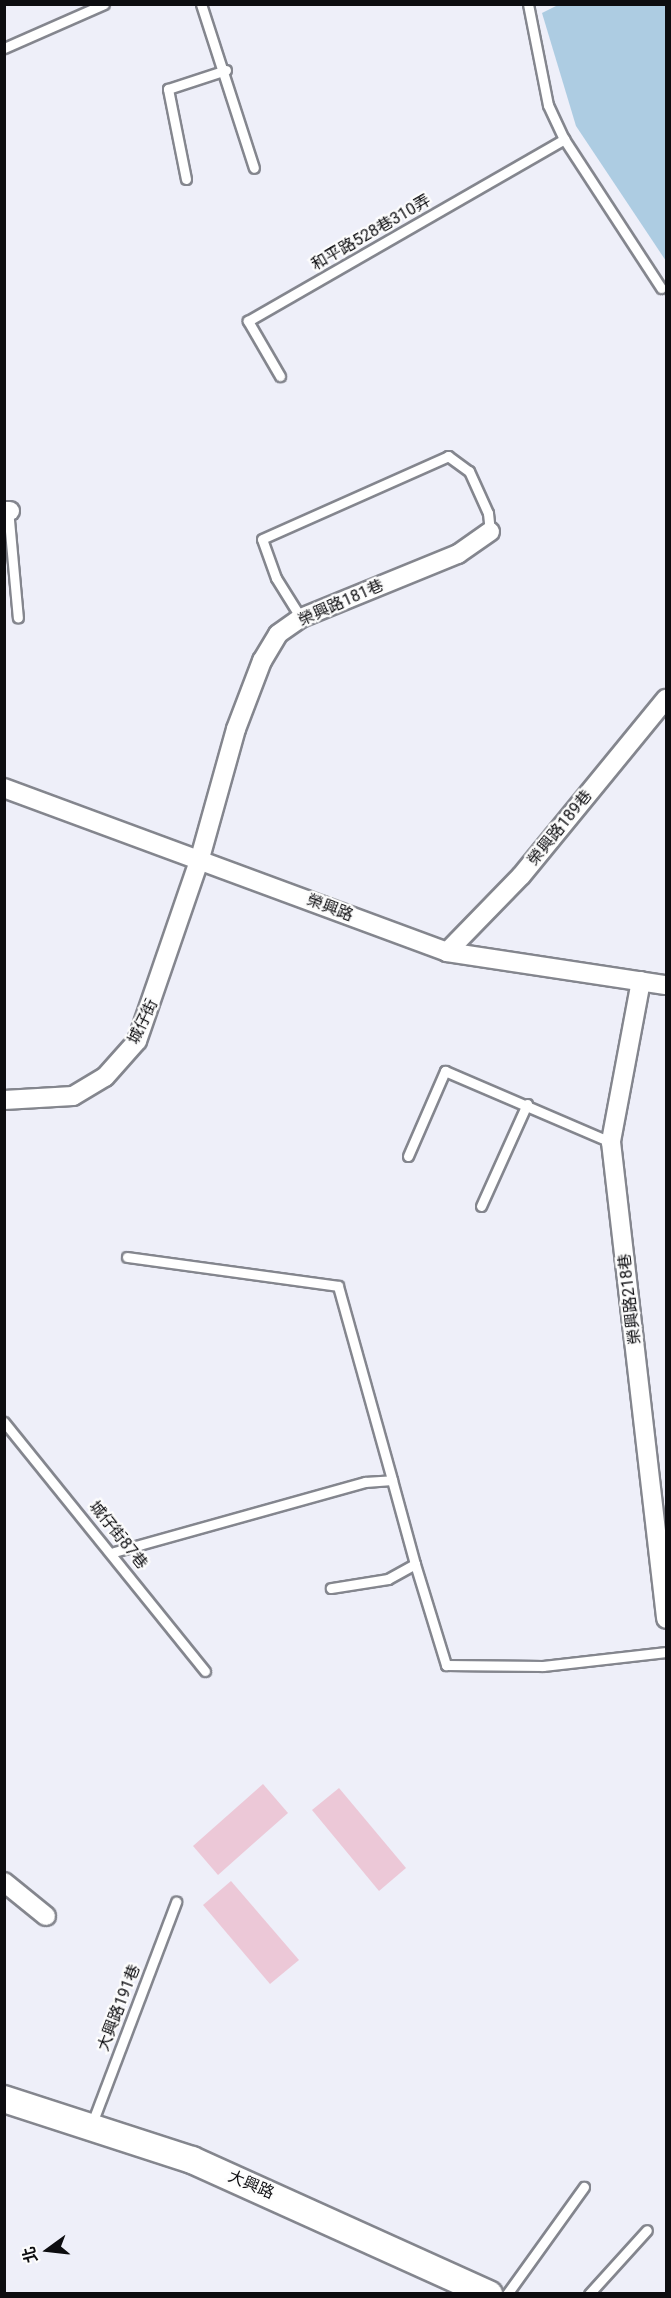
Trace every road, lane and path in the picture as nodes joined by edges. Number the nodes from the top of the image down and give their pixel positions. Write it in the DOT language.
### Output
graph roads {
  1 [pos="104,4"];
  2 [pos="201,4"];
  3 [pos="528,4"];
  4 [pos="4,48"];
  5 [pos="226,70"];
  6 [pos="564,139"];
  7 [pos="254,168"];
  8 [pos="186,179"];
  9 [pos="661,288"];
  10 [pos="280,375"];
  11 [pos="6,509"];
  12 [pos="490,532"];
  13 [pos="18,618"];
  14 [pos="301,618"];
  15 [pos="666,699"];
  16 [pos="4,788"];
  17 [pos="200,858"];
  18 [pos="447,952"];
  19 [pos="642,981"];
  20 [pos="666,985"];
  21 [pos="4,1100"];
  22 [pos="527,1104"];
  23 [pos="611,1143"];
  24 [pos="408,1156"];
  25 [pos="481,1206"];
  26 [pos="127,1257"];
  27 [pos="4,1422"];
  28 [pos="392,1480"];
  29 [pos="114,1552"];
  30 [pos="415,1564"];
  31 [pos="331,1588"];
  32 [pos="666,1619"];
  33 [pos="666,1652"];
  34 [pos="206,1671"];
  35 [pos="4,1882"];
  36 [pos="176,1902"];
  37 [pos="46,1916"];
  38 [pos="4,2099"];
  39 [pos="91,2126"];
  40 [pos="584,2187"];
  41 [pos="647,2230"];
  42 [pos="489,2294"];
  43 [pos="507,2294"];
  44 [pos="589,2294"];
  1 -- 4 [label="lane"];
  2 -- 5 [label="lane"];
  3 -- 6 [label="lane"];
  5 -- 7 [label="lane"];
  5 -- 8 [label="lane"];
  6 -- 9 [label="lane"];
  6 -- 10 [label="lane, 和平路528巷310弄"];
  11 -- 13 [label="lane"];
  12 -- 14 [label="street, 榮興路181巷"];
  12 -- 14 [label="lane"];
  14 -- 17 [label="street, 榮興路181巷"];
  15 -- 18 [label="street, 榮興路189巷"];
  16 -- 17 [label="street, 榮興路"];
  17 -- 18 [label="street, 榮興路"];
  17 -- 21 [label="street, 城仔街"];
  18 -- 19 [label="street, 榮興路"];
  19 -- 20 [label="street, 榮興路"];
  19 -- 23 [label="street, 榮興路218巷"];
  22 -- 23 [label="lane"];
  22 -- 24 [label="lane"];
  22 -- 25 [label="lane"];
  23 -- 32 [label="street, 榮興路218巷"];
  26 -- 28 [label="lane"];
  27 -- 29 [label="lane, 城仔街87巷"];
  28 -- 29 [label="lane"];
  28 -- 30 [label="lane"];
  29 -- 34 [label="lane, 城仔街87巷"];
  30 -- 31 [label="lane"];
  30 -- 33 [label="lane"];
  35 -- 37 [label="street"];
  36 -- 39 [label="lane, 大興路191巷"];
  38 -- 39 [label="street, 大興路"];
  39 -- 42 [label="street, 大興路"];
  40 -- 43 [label="lane"];
  41 -- 44 [label="lane"];
}
